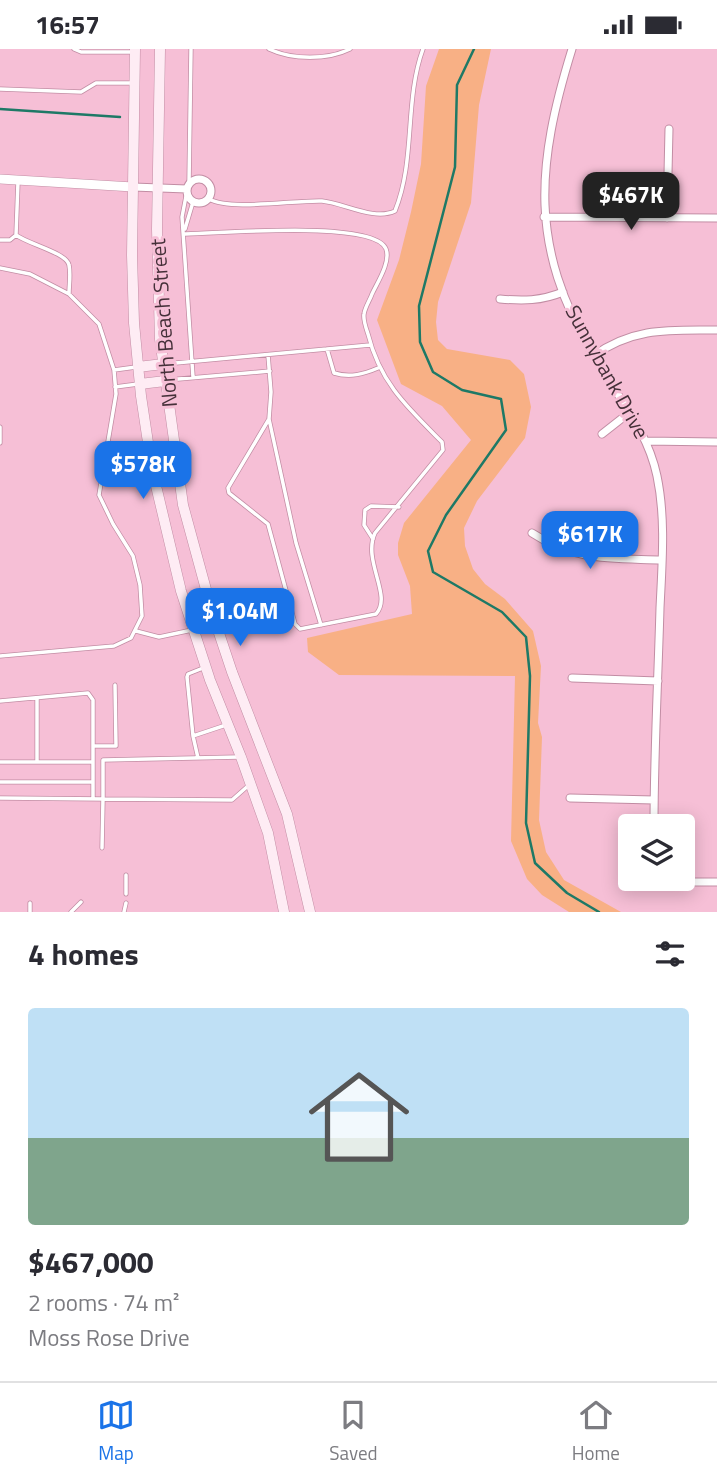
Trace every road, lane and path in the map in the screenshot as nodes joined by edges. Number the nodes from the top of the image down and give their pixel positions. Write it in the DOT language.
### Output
graph roads {
  1 [pos="74,49"];
  2 [pos="160,49"];
  3 [pos="191,49"];
  4 [pos="269,49"];
  5 [pos="350,49"];
  6 [pos="423,49"];
  7 [pos="572,49"];
  8 [pos="135,50"];
  9 [pos="134,83"];
  10 [pos="0,89"];
  11 [pos="669,129"];
  12 [pos="0,179"];
  13 [pos="18,180"];
  14 [pos="133,187"];
  15 [pos="158,188"];
  16 [pos="188,188"];
  17 [pos="209,199"];
  18 [pos="192,202"];
  19 [pos="544,217"];
  20 [pos="667,218"];
  21 [pos="717,218"];
  22 [pos="16,235"];
  23 [pos="184,235"];
  24 [pos="0,240"];
  25 [pos="0,268"];
  26 [pos="563,292"];
  27 [pos="69,294"];
  28 [pos="500,299"];
  29 [pos="717,330"];
  30 [pos="370,345"];
  31 [pos="327,349"];
  32 [pos="268,355"];
  33 [pos="593,356"];
  34 [pos="191,361"];
  35 [pos="163,364"];
  36 [pos="138,366"];
  37 [pos="378,367"];
  38 [pos="114,370"];
  39 [pos="270,372"];
  40 [pos="193,377"];
  41 [pos="165,381"];
  42 [pos="140,383"];
  43 [pos="116,387"];
  44 [pos="630,412"];
  45 [pos="269,419"];
  46 [pos="0,427"];
  47 [pos="603,435"];
  48 [pos="646,441"];
  49 [pos="717,442"];
  50 [pos="0,443"];
  51 [pos="399,507"];
  52 [pos="532,533"];
  53 [pos="373,539"];
  54 [pos="662,560"];
  55 [pos="321,625"];
  56 [pos="194,629"];
  57 [pos="136,631"];
  58 [pos="0,656"];
  59 [pos="206,667"];
  60 [pos="572,678"];
  61 [pos="658,681"];
  62 [pos="115,685"];
  63 [pos="37,698"];
  64 [pos="0,701"];
  65 [pos="228,724"];
  66 [pos="193,736"];
  67 [pos="93,746"];
  68 [pos="241,757"];
  69 [pos="198,758"];
  70 [pos="0,762"];
  71 [pos="37,762"];
  72 [pos="93,762"];
  73 [pos="0,782"];
  74 [pos="93,782"];
  75 [pos="250,784"];
  76 [pos="0,798"];
  77 [pos="570,798"];
  78 [pos="93,799"];
  79 [pos="103,799"];
  80 [pos="654,800"];
  81 [pos="654,814"];
  82 [pos="102,848"];
  83 [pos="126,875"];
  84 [pos="695,882"];
  85 [pos="717,882"];
  86 [pos="126,894"];
  87 [pos="81,902"];
  88 [pos="30,903"];
  89 [pos="126,904"];
  90 [pos="30,912"];
  91 [pos="71,912"];
  92 [pos="124,912"];
  93 [pos="284,912"];
  94 [pos="310,912"];
  1 -- 8 [label="lane"];
  2 -- 15 [label="main road, North Beach Street"];
  3 -- 16 [label="lane"];
  4 -- 5 [label="lane"];
  6 -- 17 [label="lane"];
  7 -- 19 [label="street, Sunnybank Drive"];
  8 -- 9 [label="main road, North Beach Street"];
  9 -- 10 [label="lane"];
  9 -- 14 [label="main road, North Beach Street"];
  11 -- 20 [label="street"];
  12 -- 13 [label="street"];
  13 -- 14 [label="street"];
  13 -- 22 [label="lane"];
  14 -- 15 [label="street"];
  14 -- 36 [label="main road, North Beach Street"];
  15 -- 16 [label="street"];
  15 -- 35 [label="main road, North Beach Street"];
  16 -- 17 [label="street"];
  16 -- 18 [label="street"];
  16 -- 23 [label="lane"];
  17 -- 18 [label="street"];
  18 -- 23 [label="lane"];
  19 -- 20 [label="street"];
  19 -- 26 [label="street, Sunnybank Drive"];
  20 -- 21 [label="street"];
  22 -- 24 [label="lane"];
  22 -- 27 [label="lane"];
  23 -- 30 [label="lane"];
  23 -- 34 [label="lane"];
  25 -- 27 [label="lane"];
  26 -- 28 [label="street"];
  26 -- 33 [label="street, Sunnybank Drive"];
  27 -- 38 [label="lane"];
  29 -- 33 [label="street"];
  30 -- 31 [label="lane"];
  30 -- 37 [label="lane"];
  31 -- 32 [label="lane"];
  31 -- 37 [label="lane"];
  32 -- 34 [label="lane"];
  32 -- 39 [label="lane"];
  33 -- 44 [label="street, Sunnybank Drive"];
  34 -- 35 [label="lane"];
  34 -- 40 [label="lane"];
  35 -- 36 [label="main road"];
  35 -- 41 [label="main road, North Beach Street"];
  36 -- 38 [label="lane"];
  36 -- 42 [label="main road, North Beach Street"];
  37 -- 51 [label="lane"];
  38 -- 43 [label="lane"];
  39 -- 40 [label="lane"];
  39 -- 45 [label="lane"];
  40 -- 41 [label="lane"];
  41 -- 42 [label="main road"];
  41 -- 94 [label="main road, North Beach Street"];
  42 -- 43 [label="lane"];
  42 -- 56 [label="main road, North Beach Street"];
  43 -- 57 [label="lane"];
  44 -- 47 [label="street"];
  44 -- 48 [label="street, Sunnybank Drive"];
  45 -- 55 [label="lane"];
  45 -- 55 [label="lane"];
  46 -- 50 [label="lane"];
  48 -- 49 [label="street"];
  48 -- 54 [label="street, Sunnybank Drive"];
  51 -- 53 [label="lane"];
  51 -- 53 [label="lane"];
  52 -- 54 [label="street"];
  53 -- 55 [label="lane"];
  54 -- 61 [label="street, Sunnybank Drive"];
  56 -- 57 [label="lane"];
  56 -- 59 [label="main road, North Beach Street"];
  57 -- 58 [label="lane"];
  59 -- 65 [label="main road, North Beach Street"];
  59 -- 66 [label="lane"];
  60 -- 61 [label="street"];
  61 -- 80 [label="street, Sunnybank Drive"];
  62 -- 67 [label="lane"];
  63 -- 64 [label="lane"];
  63 -- 67 [label="lane"];
  63 -- 71 [label="lane"];
  65 -- 66 [label="lane"];
  65 -- 68 [label="main road, North Beach Street"];
  66 -- 69 [label="lane"];
  67 -- 72 [label="lane"];
  68 -- 69 [label="lane"];
  68 -- 75 [label="main road, North Beach Street"];
  69 -- 79 [label="lane"];
  70 -- 71 [label="lane"];
  71 -- 72 [label="lane"];
  72 -- 74 [label="lane"];
  73 -- 74 [label="lane"];
  74 -- 78 [label="lane"];
  75 -- 79 [label="lane"];
  75 -- 93 [label="main road, North Beach Street"];
  76 -- 78 [label="lane"];
  77 -- 80 [label="street"];
  78 -- 79 [label="lane"];
  79 -- 82 [label="lane"];
  80 -- 81 [label="street, Sunnybank Drive"];
  83 -- 86 [label="lane"];
  84 -- 85 [label="street"];
  87 -- 91 [label="lane"];
  88 -- 90 [label="lane"];
  89 -- 92 [label="lane"];
}
